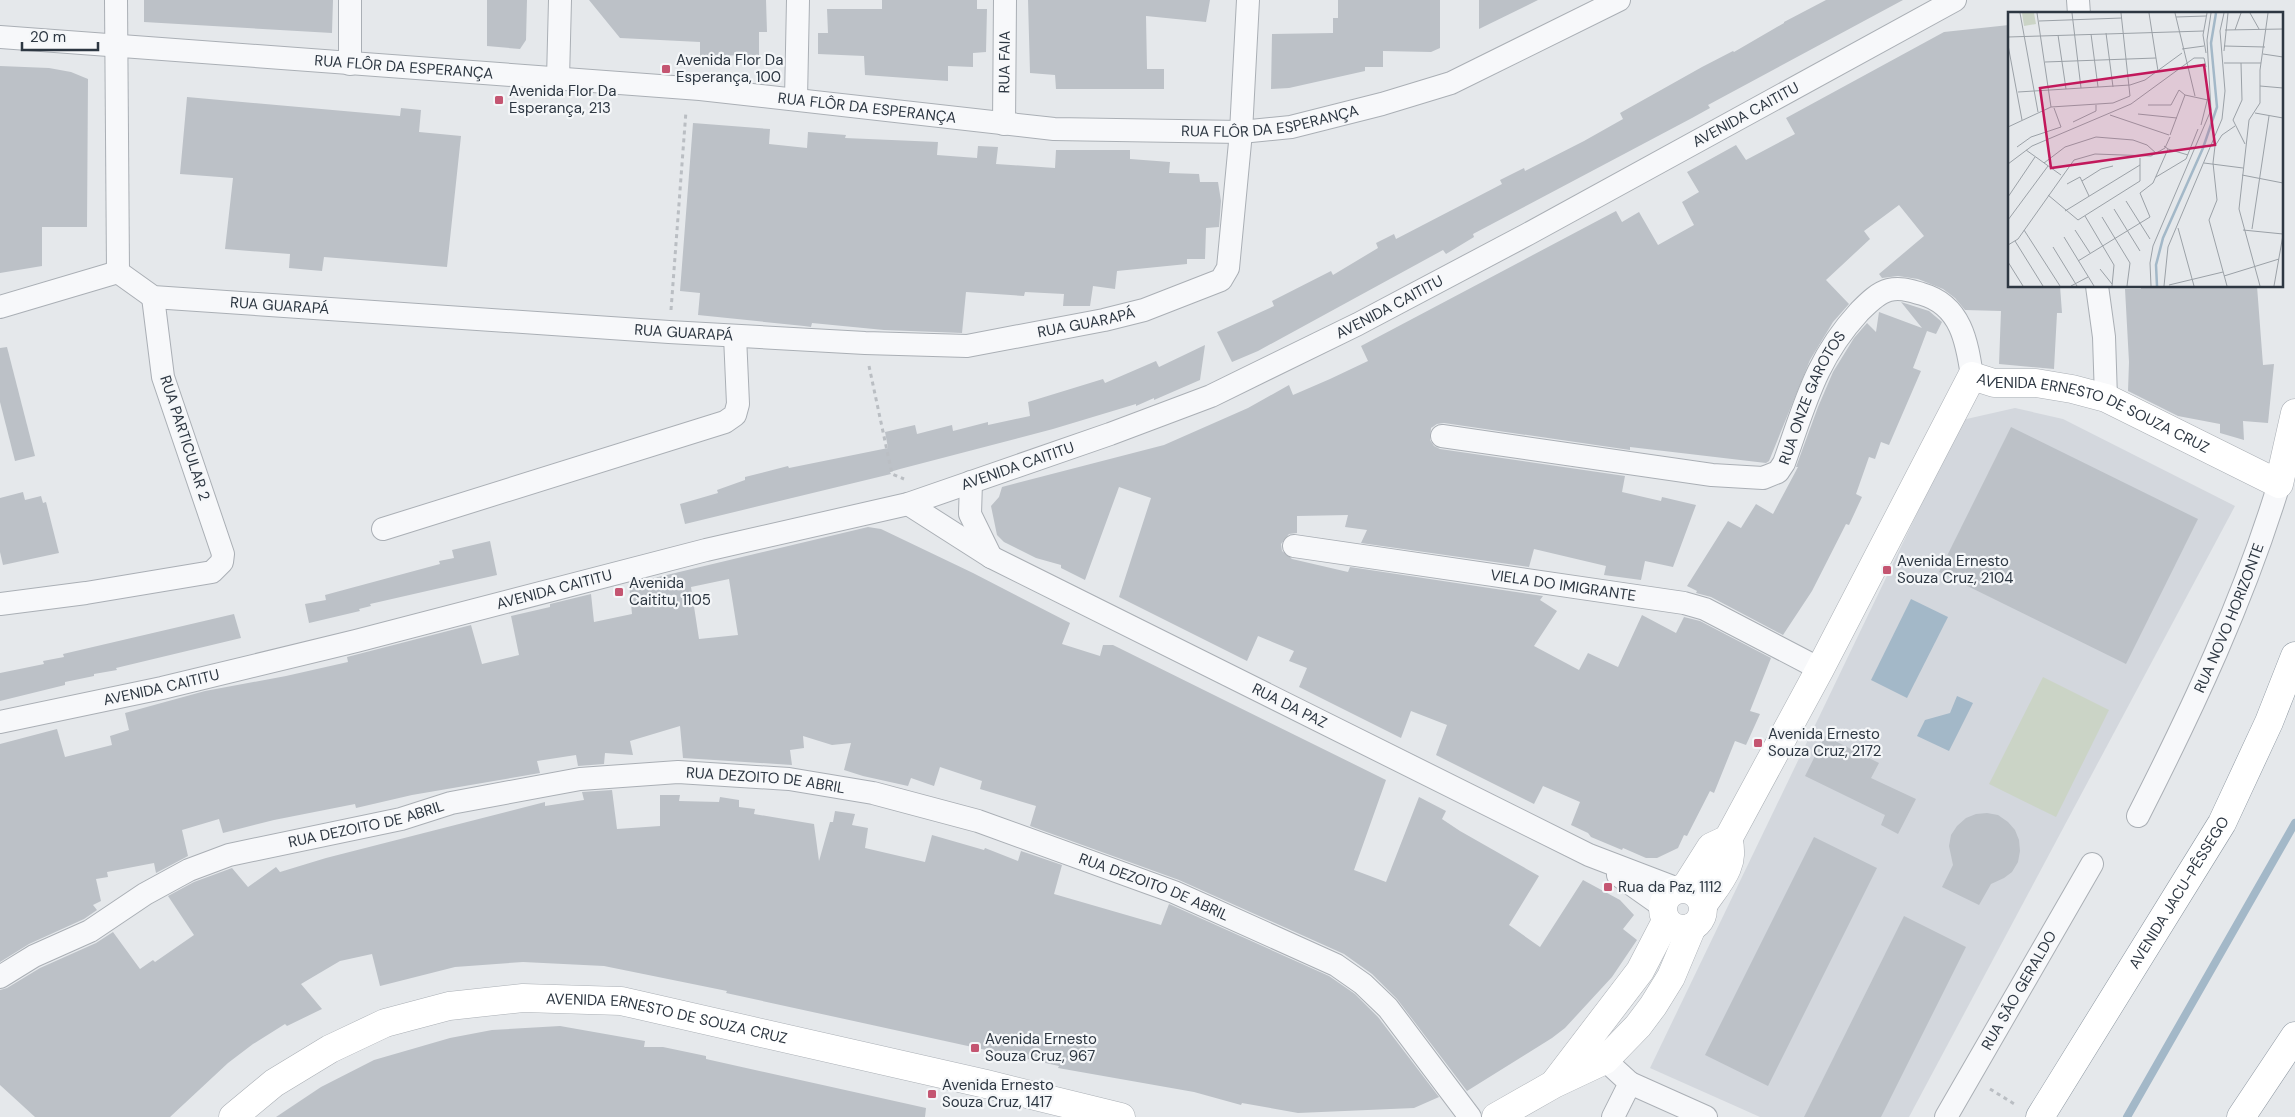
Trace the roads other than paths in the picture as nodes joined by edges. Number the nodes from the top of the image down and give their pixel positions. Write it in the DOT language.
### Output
graph roads {
  1 [pos="116,0"];
  2 [pos="350,0"];
  3 [pos="560,0"];
  4 [pos="798,0"];
  5 [pos="1006,0"];
  6 [pos="1248,0"];
  7 [pos="1619,0"];
  8 [pos="1955,0"];
  9 [pos="0,38"];
  10 [pos="116,46"];
  11 [pos="350,64"];
  12 [pos="558,79"];
  13 [pos="796,99"];
  14 [pos="1004,124"];
  15 [pos="1241,132"];
  16 [pos="118,272"];
  17 [pos="2097,288"];
  18 [pos="153,297"];
  19 [pos="0,307"];
  20 [pos="735,336"];
  21 [pos="1972,376"];
  22 [pos="2106,398"];
  23 [pos="2295,414"];
  24 [pos="1442,436"];
  25 [pos="971,482"];
  26 [pos="2279,484"];
  27 [pos="908,504"];
  28 [pos="383,529"];
  29 [pos="1294,546"];
  30 [pos="991,557"];
  31 [pos="0,604"];
  32 [pos="2295,656"];
  33 [pos="1820,669"];
  34 [pos="0,722"];
  35 [pos="2138,816"];
  36 [pos="2092,864"];
  37 [pos="1681,906"];
  38 [pos="0,977"];
  39 [pos="2295,1036"];
  40 [pos="1589,1038"];
  41 [pos="1605,1060"];
  42 [pos="1554,1084"];
  43 [pos="1630,1084"];
  44 [pos="2030,1112"];
  45 [pos="232,1117"];
  46 [pos="1121,1117"];
  47 [pos="1470,1117"];
  48 [pos="1496,1117"];
  49 [pos="1614,1117"];
  50 [pos="1706,1117"];
  51 [pos="1946,1117"];
  52 [pos="2240,1117"];
  1 -- 10 [label="street"];
  2 -- 11 [label="street"];
  3 -- 12 [label="street"];
  4 -- 13 [label="street"];
  5 -- 14 [label="street, RUA FAIA"];
  6 -- 15 [label="street, RUA GUARAPÁ"];
  7 -- 15 [label="street, RUA FLÔR DA ESPERANÇA"];
  8 -- 25 [label="street, AVENIDA CAITITU"];
  9 -- 10 [label="street, RUA FLÔR DA ESPERANÇA"];
  10 -- 11 [label="street, RUA FLÔR DA ESPERANÇA"];
  10 -- 16 [label="street"];
  11 -- 12 [label="street, RUA FLÔR DA ESPERANÇA"];
  12 -- 13 [label="street, RUA FLÔR DA ESPERANÇA"];
  13 -- 14 [label="street, RUA FLÔR DA ESPERANÇA"];
  14 -- 15 [label="street, RUA FLÔR DA ESPERANÇA"];
  15 -- 20 [label="street, RUA GUARAPÁ"];
  16 -- 18 [label="street"];
  16 -- 19 [label="street"];
  17 -- 22 [label="street"];
  18 -- 20 [label="street, RUA GUARAPÁ"];
  18 -- 31 [label="street, RUA PARTICULAR 2"];
  20 -- 28 [label="street"];
  21 -- 22 [label="main road, AVENIDA ERNESTO DE SOUZA CRUZ"];
  21 -- 24 [label="street, RUA ONZE GAROTOS"];
  21 -- 33 [label="main road, AVENIDA ERNESTO DE SOUZA CRUZ"];
  22 -- 26 [label="main road, AVENIDA ERNESTO DE SOUZA CRUZ"];
  23 -- 26 [label="main road, RUA NOVO HORIZONTE"];
  25 -- 27 [label="street, AVENIDA CAITITU"];
  25 -- 30 [label="street"];
  26 -- 35 [label="street, RUA NOVO HORIZONTE"];
  27 -- 30 [label="street, RUA DA PAZ"];
  27 -- 34 [label="street, AVENIDA CAITITU"];
  29 -- 33 [label="street, VIELA DO IMIGRANTE"];
  30 -- 37 [label="street, RUA DA PAZ"];
  32 -- 44 [label="main road, AVENIDA JACU-PÊSSEGO"];
  33 -- 37 [label="main road, AVENIDA ERNESTO DE SOUZA CRUZ"];
  36 -- 51 [label="street, RUA SÃO GERALDO"];
  37 -- 40 [label="main road, AVENIDA ERNESTO DE SOUZA CRUZ"];
  37 -- 41 [label="main road, AVENIDA ERNESTO DE SOUZA CRUZ"];
  38 -- 47 [label="street, RUA DEZOITO DE ABRIL"];
  39 -- 52 [label="main road"];
  40 -- 41 [label="street"];
  40 -- 42 [label="main road, AVENIDA ERNESTO DE SOUZA CRUZ"];
  41 -- 42 [label="main road, AVENIDA ERNESTO DE SOUZA CRUZ"];
  41 -- 43 [label="street"];
  42 -- 48 [label="main road, AVENIDA ERNESTO DE SOUZA CRUZ"];
  43 -- 49 [label="street"];
  43 -- 50 [label="street"];
  45 -- 46 [label="main road, AVENIDA ERNESTO DE SOUZA CRUZ"];
}
